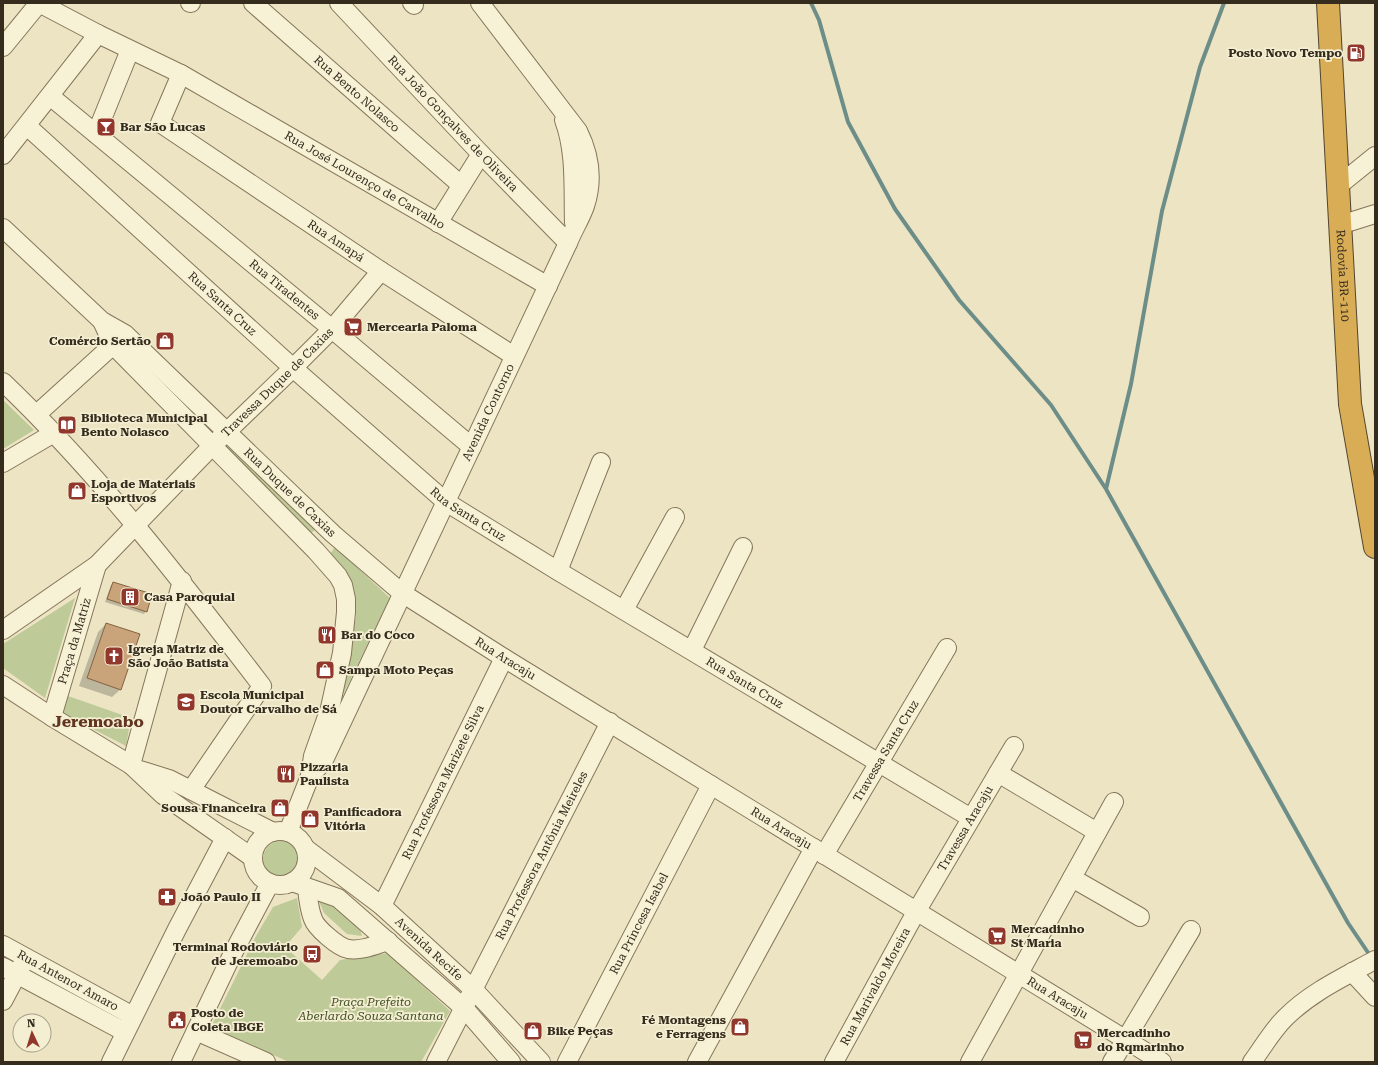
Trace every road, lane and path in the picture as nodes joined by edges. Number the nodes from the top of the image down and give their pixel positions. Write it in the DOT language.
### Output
graph roads {
  1 [pos="39,3"];
  2 [pos="253,3"];
  3 [pos="339,3"];
  4 [pos="480,3"];
  5 [pos="1328,3"];
  6 [pos="98,34"];
  7 [pos="3,47"];
  8 [pos="130,50"];
  9 [pos="181,74"];
  10 [pos="50,96"];
  11 [pos="27,126"];
  12 [pos="96,134"];
  13 [pos="481,154"];
  14 [pos="3,155"];
  15 [pos="1375,156"];
  16 [pos="461,185"];
  17 [pos="1338,186"];
  18 [pos="1375,214"];
  19 [pos="438,223"];
  20 [pos="1340,225"];
  21 [pos="3,228"];
  22 [pos="571,236"];
  23 [pos="382,271"];
  24 [pos="548,286"];
  25 [pos="102,321"];
  26 [pos="332,329"];
  27 [pos="113,345"];
  28 [pos="514,356"];
  29 [pos="293,368"];
  30 [pos="3,382"];
  31 [pos="37,414"];
  32 [pos="227,431"];
  33 [pos="54,433"];
  34 [pos="212,446"];
  35 [pos="472,447"];
  36 [pos="601,462"];
  37 [pos="3,463"];
  38 [pos="446,502"];
  39 [pos="675,517"];
  40 [pos="135,525"];
  41 [pos="1374,530"];
  42 [pos="333,534"];
  43 [pos="743,547"];
  44 [pos="316,551"];
  45 [pos="97,566"];
  46 [pos="558,571"];
  47 [pos="182,581"];
  48 [pos="402,593"];
  49 [pos="624,610"];
  50 [pos="3,630"];
  51 [pos="947,648"];
  52 [pos="692,650"];
  53 [pos="504,658"];
  54 [pos="3,685"];
  55 [pos="52,717"];
  56 [pos="610,722"];
  57 [pos="1014,746"];
  58 [pos="877,763"];
  59 [pos="134,767"];
  60 [pos="998,773"];
  61 [pos="310,776"];
  62 [pos="712,786"];
  63 [pos="190,790"];
  64 [pos="1114,802"];
  65 [pos="971,818"];
  66 [pos="280,832"];
  67 [pos="1097,832"];
  68 [pos="224,838"];
  69 [pos="305,848"];
  70 [pos="819,852"];
  71 [pos="253,858"];
  72 [pos="1072,878"];
  73 [pos="270,883"];
  74 [pos="300,885"];
  75 [pos="382,906"];
  76 [pos="916,912"];
  77 [pos="1140,917"];
  78 [pos="1191,930"];
  79 [pos="388,941"];
  80 [pos="3,945"];
  81 [pos="25,958"];
  82 [pos="1365,965"];
  83 [pos="10,971"];
  84 [pos="1018,974"];
  85 [pos="474,990"];
  86 [pos="1375,997"];
  87 [pos="3,1002"];
  88 [pos="465,1009"];
  89 [pos="129,1024"];
  90 [pos="196,1031"];
  91 [pos="1125,1039"];
  92 [pos="111,1062"];
  93 [pos="182,1062"];
  94 [pos="266,1062"];
  95 [pos="436,1062"];
  96 [pos="510,1062"];
  97 [pos="541,1062"];
  98 [pos="566,1062"];
  99 [pos="698,1062"];
  100 [pos="834,1062"];
  101 [pos="970,1062"];
  102 [pos="1112,1062"];
  103 [pos="1162,1062"];
  104 [pos="1252,1062"];
  1 -- 6 [label="street, Rua José Lourenço de Carvalho"];
  1 -- 7 [label="street"];
  2 -- 16 [label="street, Rua Bento Nolasco"];
  3 -- 13 [label="street, Rua João Gonçalves de Oliveira"];
  4 -- 22 [label="street, Avenida Contorno"];
  5 -- 17 [label="highway, Rodovia BR-110"];
  6 -- 8 [label="street, Rua José Lourenço de Carvalho"];
  6 -- 10 [label="street"];
  8 -- 9 [label="street, Rua José Lourenço de Carvalho"];
  8 -- 12 [label="street"];
  9 -- 19 [label="street, Rua José Lourenço de Carvalho"];
  9 -- 23 [label="street, Rua Amapá"];
  10 -- 11 [label="street"];
  10 -- 12 [label="street, Rua Tiradentes"];
  11 -- 14 [label="street"];
  11 -- 29 [label="street, Rua Santa Cruz"];
  12 -- 26 [label="street, Rua Tiradentes"];
  13 -- 16 [label="street"];
  13 -- 22 [label="street, Rua João Gonçalves de Oliveira"];
  15 -- 17 [label="street"];
  16 -- 19 [label="street"];
  17 -- 20 [label="highway, Rodovia BR-110"];
  18 -- 20 [label="street"];
  19 -- 24 [label="street, Rua José Lourenço de Carvalho"];
  20 -- 41 [label="highway, Rodovia BR-110"];
  21 -- 25 [label="street, Rua Duque de Caxias"];
  22 -- 24 [label="street, Avenida Contorno"];
  23 -- 26 [label="street, Travessa Duque de Caxias"];
  23 -- 28 [label="street, Rua Amapá"];
  24 -- 28 [label="street, Avenida Contorno"];
  25 -- 27 [label="street, Rua Duque de Caxias"];
  25 -- 32 [label="street, Rua Duque de Caxias"];
  26 -- 29 [label="street, Travessa Duque de Caxias"];
  26 -- 35 [label="street, Rua Tiradentes"];
  27 -- 31 [label="street"];
  27 -- 34 [label="street, Rua Duque de Caxias"];
  28 -- 35 [label="street, Avenida Contorno"];
  29 -- 32 [label="street, Travessa Duque de Caxias"];
  29 -- 38 [label="street, Rua Santa Cruz"];
  30 -- 31 [label="street"];
  31 -- 33 [label="street"];
  32 -- 34 [label="street, Travessa Duque de Caxias"];
  32 -- 42 [label="street, Rua Duque de Caxias"];
  33 -- 37 [label="street"];
  33 -- 40 [label="street"];
  34 -- 40 [label="street, Travessa Duque de Caxias"];
  34 -- 44 [label="street, Rua Duque de Caxias"];
  35 -- 38 [label="street, Avenida Contorno"];
  36 -- 46 [label="street"];
  38 -- 46 [label="street, Rua Santa Cruz"];
  38 -- 48 [label="street, Avenida Contorno"];
  39 -- 49 [label="street"];
  40 -- 45 [label="street, Praça da Matriz"];
  40 -- 47 [label="street"];
  42 -- 44 [label="street, Rua Duque de Caxias"];
  42 -- 48 [label="street, Rua Aracaju"];
  43 -- 52 [label="street"];
  44 -- 61 [label="street"];
  45 -- 50 [label="street, Praça da Matriz"];
  45 -- 55 [label="street, Praça da Matriz"];
  46 -- 49 [label="street, Rua Santa Cruz"];
  47 -- 59 [label="street"];
  47 -- 63 [label="street"];
  48 -- 53 [label="street, Rua Aracaju"];
  48 -- 61 [label="street, Avenida Contorno"];
  49 -- 52 [label="street, Rua Santa Cruz"];
  51 -- 58 [label="street, Travessa Santa Cruz"];
  52 -- 58 [label="street, Rua Santa Cruz"];
  53 -- 56 [label="street, Rua Aracaju"];
  53 -- 75 [label="street, Rua Professora Marizete Silva"];
  54 -- 55 [label="street"];
  55 -- 59 [label="street"];
  56 -- 62 [label="street, Rua Aracaju"];
  56 -- 85 [label="street, Rua Professora Antônia Meireles"];
  57 -- 60 [label="street, Travessa Aracaju"];
  58 -- 65 [label="street, Rua Santa Cruz"];
  58 -- 70 [label="street, Travessa Santa Cruz"];
  59 -- 63 [label="street"];
  59 -- 68 [label="street"];
  60 -- 65 [label="street, Travessa Aracaju"];
  60 -- 67 [label="street"];
  61 -- 66 [label="street"];
  62 -- 70 [label="street, Rua Aracaju"];
  62 -- 98 [label="street, Rua Princesa Isabel"];
  63 -- 66 [label="street"];
  64 -- 67 [label="street"];
  65 -- 76 [label="street, Travessa Aracaju"];
  66 -- 69 [label="street"];
  66 -- 71 [label="street"];
  67 -- 72 [label="street"];
  68 -- 71 [label="street"];
  68 -- 89 [label="street"];
  69 -- 74 [label="street"];
  69 -- 75 [label="street, Avenida Recife"];
  70 -- 76 [label="street, Rua Aracaju"];
  70 -- 99 [label="street, Travessa Santa Cruz"];
  71 -- 73 [label="street"];
  72 -- 77 [label="street"];
  72 -- 84 [label="street"];
  73 -- 74 [label="street"];
  73 -- 90 [label="street"];
  74 -- 79 [label="street, Avenida Recife"];
  74 -- 79 [label="street"];
  75 -- 85 [label="street, Avenida Recife"];
  76 -- 84 [label="street, Rua Aracaju"];
  76 -- 100 [label="street, Rua Marivaldo Moreira"];
  78 -- 91 [label="street"];
  79 -- 88 [label="street, Avenida Recife"];
  80 -- 81 [label="street, Rua Antenor Amaro"];
  81 -- 83 [label="street"];
  81 -- 89 [label="street, Rua Antenor Amaro"];
  82 -- 86 [label="street"];
  82 -- 104 [label="street"];
  83 -- 87 [label="street"];
  83 -- 89 [label="street, Rua Antenor Amaro"];
  84 -- 91 [label="street, Rua Aracaju"];
  84 -- 101 [label="street"];
  85 -- 88 [label="street, Rua Professora Antônia Meireles"];
  85 -- 97 [label="street, Avenida Recife"];
  88 -- 95 [label="street"];
  88 -- 96 [label="street, Avenida Recife"];
  89 -- 92 [label="street"];
  90 -- 93 [label="street"];
  90 -- 94 [label="street"];
  91 -- 102 [label="street"];
  91 -- 103 [label="street, Rua Aracaju"];
}
